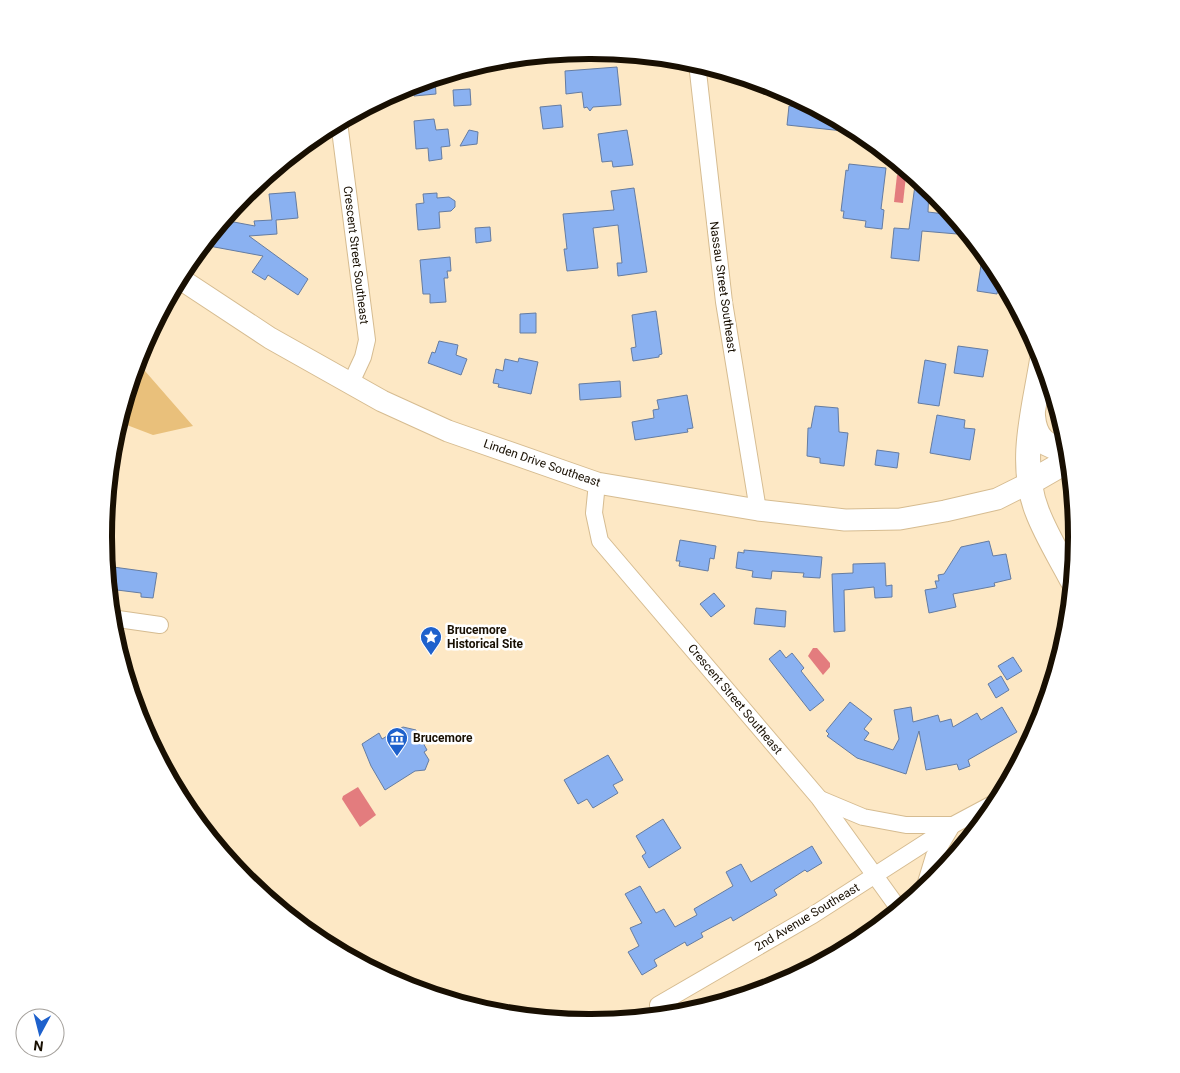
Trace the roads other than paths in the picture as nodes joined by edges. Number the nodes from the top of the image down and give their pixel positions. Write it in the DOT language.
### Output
graph roads {
  1 [pos="698,71"];
  2 [pos="340,130"];
  3 [pos="186,282"];
  4 [pos="1039,376"];
  5 [pos="350,385"];
  6 [pos="1033,416"];
  7 [pos="1060,447"];
  8 [pos="1062,464"];
  9 [pos="596,483"];
  10 [pos="1029,484"];
  11 [pos="758,510"];
  12 [pos="1067,570"];
  13 [pos="119,619"];
  14 [pos="160,625"];
  15 [pos="819,798"];
  16 [pos="981,810"];
  17 [pos="953,825"];
  18 [pos="929,873"];
  19 [pos="875,875"];
  20 [pos="895,904"];
  21 [pos="658,1005"];
  1 -- 11 [label="street, Nassau Street Southeast"];
  2 -- 5 [label="street, Crescent Street Southeast"];
  3 -- 5 [label="street, Linden Drive Southeast"];
  4 -- 6 [label="main road"];
  5 -- 9 [label="street, Linden Drive Southeast"];
  6 -- 7 [label="main road"];
  6 -- 10 [label="main road"];
  8 -- 10 [label="main road"];
  9 -- 11 [label="street, Linden Drive Southeast"];
  9 -- 15 [label="street, Crescent Street Southeast"];
  10 -- 11 [label="street, Linden Drive Southeast"];
  10 -- 12 [label="main road"];
  13 -- 14 [label="street"];
  15 -- 17 [label="street, 2nd Avenue Southeast"];
  15 -- 19 [label="street, Crescent Street Southeast"];
  16 -- 17 [label="street, 2nd Avenue Southeast"];
  17 -- 18 [label="street"];
  17 -- 19 [label="street, 2nd Avenue Southeast"];
  19 -- 20 [label="street, Crescent Street Southeast"];
  19 -- 21 [label="street, 2nd Avenue Southeast"];
}
